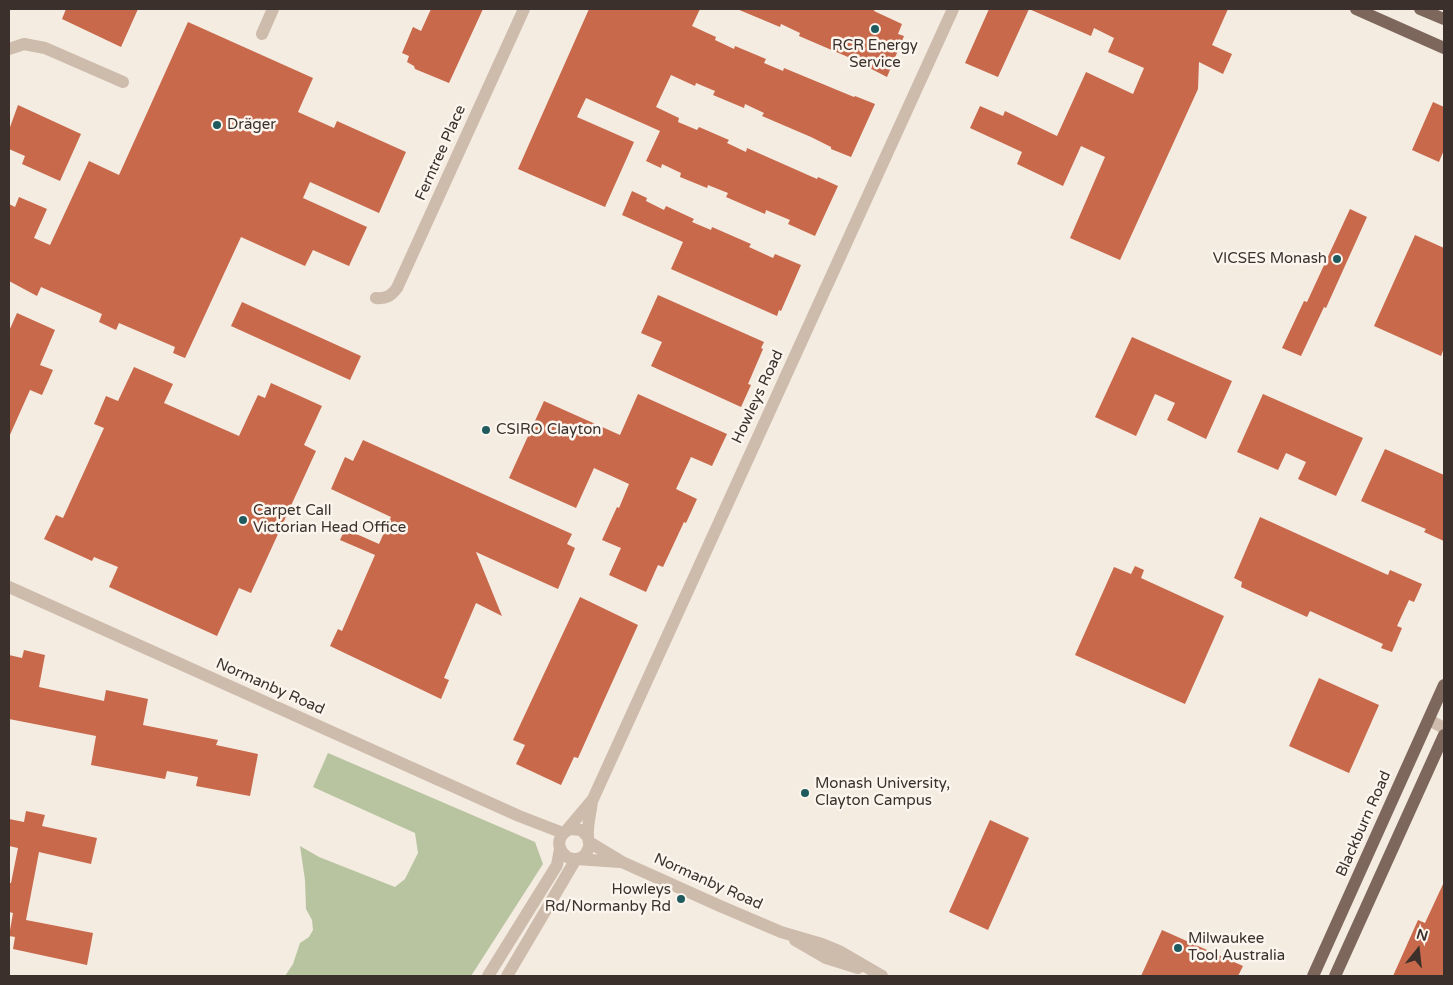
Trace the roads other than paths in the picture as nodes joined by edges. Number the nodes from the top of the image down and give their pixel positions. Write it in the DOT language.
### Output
graph roads {
  1 [pos="273,9"];
  2 [pos="524,9"];
  3 [pos="953,9"];
  4 [pos="1356,9"];
  5 [pos="1420,9"];
  6 [pos="1444,19"];
  7 [pos="262,34"];
  8 [pos="1444,48"];
  9 [pos="9,49"];
  10 [pos="123,82"];
  11 [pos="376,298"];
  12 [pos="9,587"];
  13 [pos="1444,685"];
  14 [pos="1429,720"];
  15 [pos="1444,728"];
  16 [pos="1444,735"];
  17 [pos="593,798"];
  18 [pos="562,839"];
  19 [pos="588,839"];
  20 [pos="576,859"];
  21 [pos="622,862"];
  22 [pos="502,953"];
  23 [pos="516,961"];
  24 [pos="878,975"];
  25 [pos="488,976"];
  26 [pos="507,976"];
  27 [pos="1313,976"];
  28 [pos="1335,976"];
  1 -- 7 [label="street"];
  2 -- 11 [label="street, Ferntree Place"];
  3 -- 17 [label="street, Howleys Road"];
  4 -- 8 [label="main road"];
  5 -- 6 [label="main road"];
  9 -- 10 [label="street"];
  12 -- 18 [label="street, Normanby Road"];
  13 -- 14 [label="main road, Blackburn Road"];
  14 -- 15 [label="street"];
  14 -- 27 [label="main road, Blackburn Road"];
  16 -- 28 [label="main road"];
  17 -- 18 [label="street, Howleys Road"];
  17 -- 19 [label="street, Howleys Road"];
  18 -- 19 [label="street"];
  18 -- 20 [label="street"];
  18 -- 22 [label="street"];
  19 -- 20 [label="street"];
  19 -- 21 [label="street, Normanby Road"];
  20 -- 21 [label="street, Normanby Road"];
  20 -- 23 [label="street"];
  21 -- 24 [label="street, Normanby Road"];
  22 -- 23 [label="street"];
  22 -- 25 [label="street"];
  23 -- 26 [label="street"];
}
